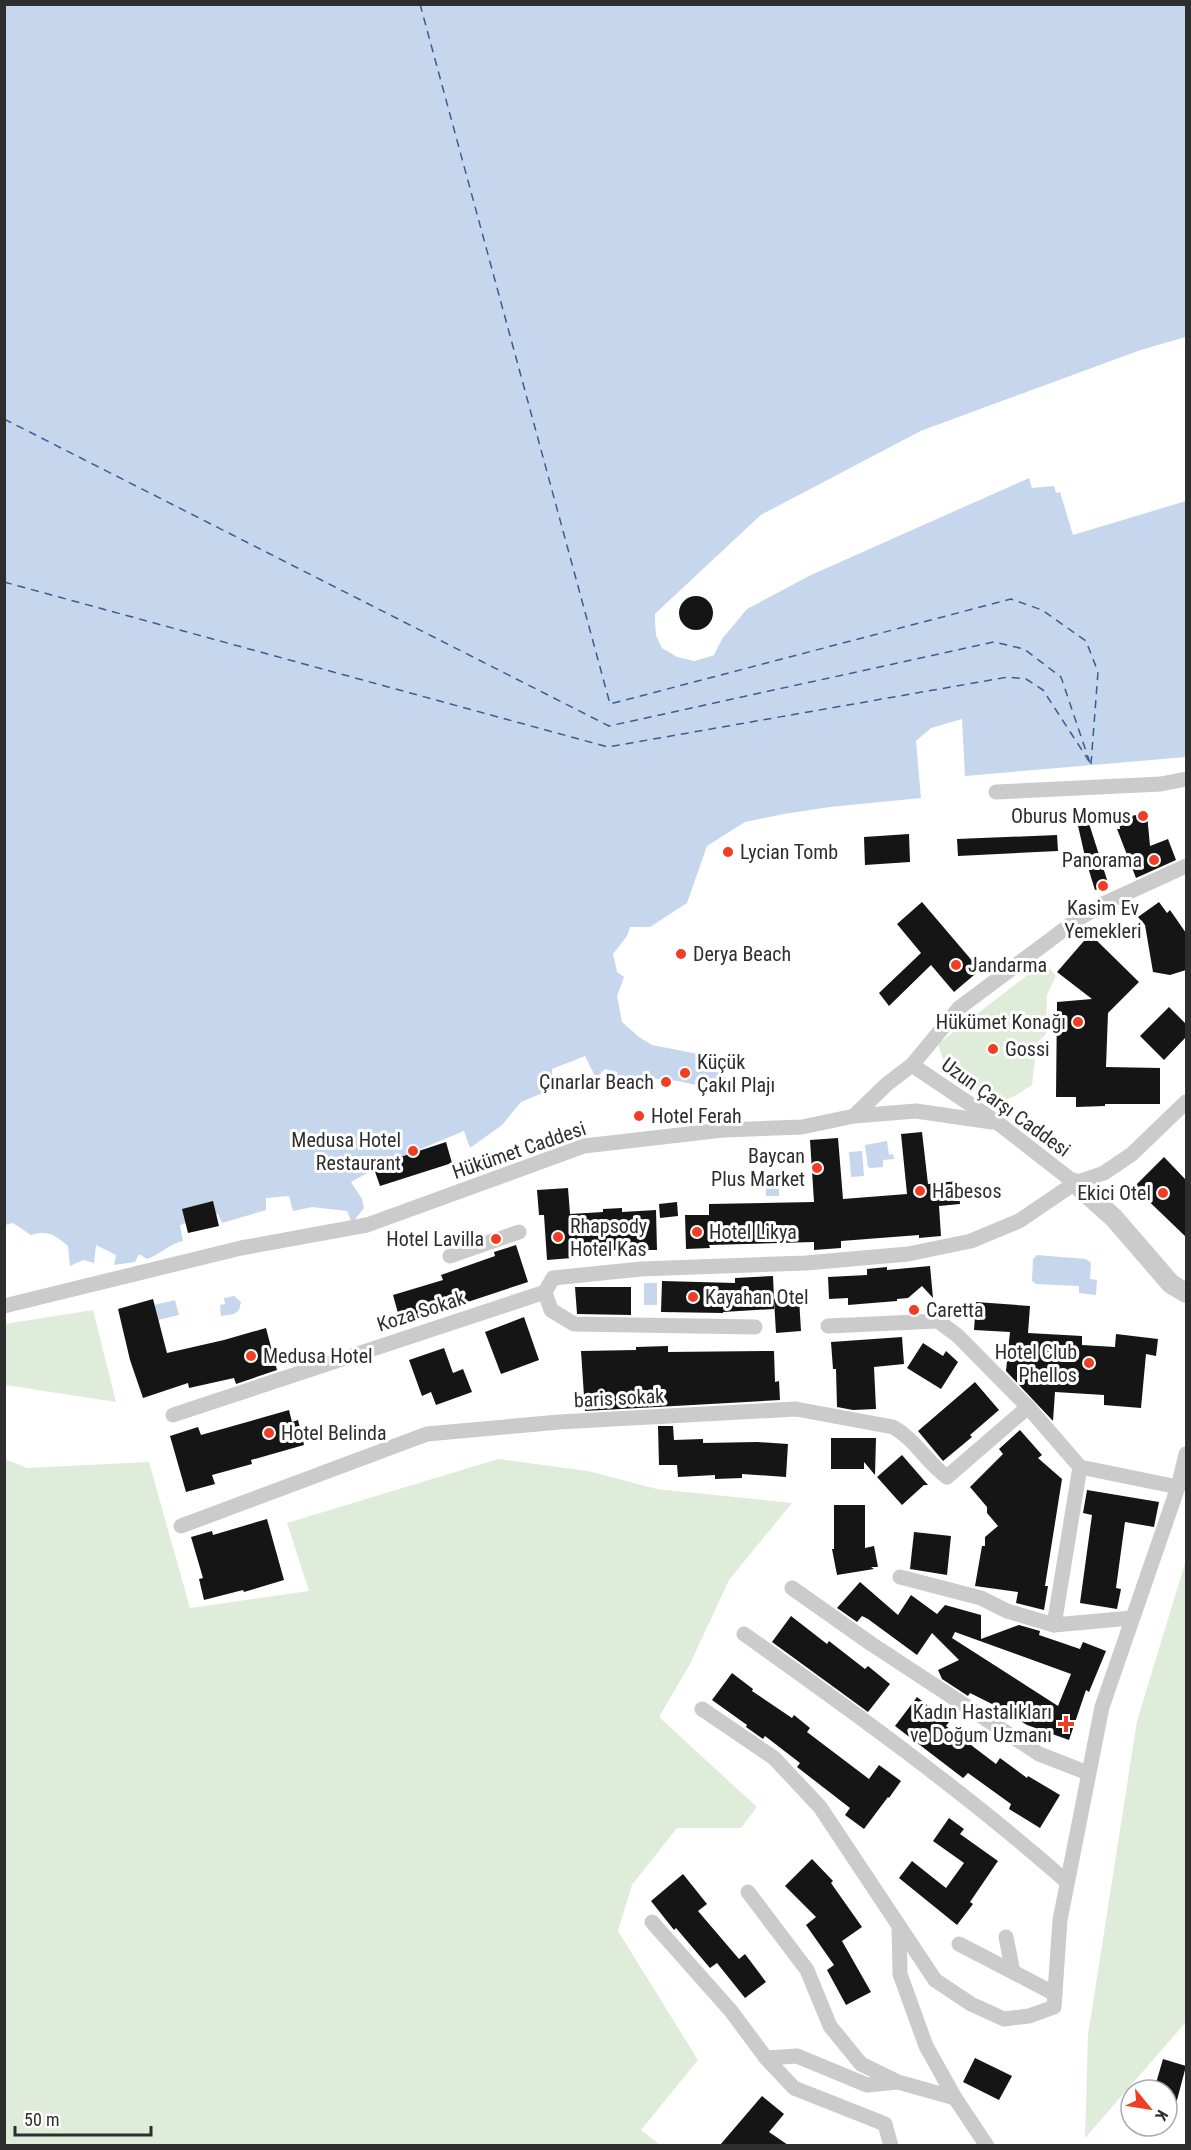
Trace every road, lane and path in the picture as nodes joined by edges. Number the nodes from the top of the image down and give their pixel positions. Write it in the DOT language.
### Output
graph roads {
  1 [pos="1186,779"];
  2 [pos="996,792"];
  3 [pos="1186,866"];
  4 [pos="912,1065"];
  5 [pos="1186,1102"];
  6 [pos="854,1116"];
  7 [pos="998,1123"];
  8 [pos="1075,1183"];
  9 [pos="519,1232"];
  10 [pos="450,1256"];
  11 [pos="545,1292"];
  12 [pos="1186,1293"];
  13 [pos="4,1306"];
  14 [pos="828,1326"];
  15 [pos="755,1327"];
  16 [pos="1028,1407"];
  17 [pos="173,1415"];
  18 [pos="1186,1454"];
  19 [pos="1080,1467"];
  20 [pos="1178,1487"];
  21 [pos="181,1526"];
  22 [pos="900,1577"];
  23 [pos="792,1588"];
  24 [pos="1131,1618"];
  25 [pos="1054,1625"];
  26 [pos="744,1634"];
  27 [pos="702,1709"];
  28 [pos="1088,1773"];
  29 [pos="1067,1882"];
  30 [pos="748,1892"];
  31 [pos="652,1922"];
  32 [pos="899,1926"];
  33 [pos="1006,1937"];
  34 [pos="959,1944"];
  35 [pos="1012,1972"];
  36 [pos="1055,1994"];
  37 [pos="766,2058"];
  38 [pos="898,2082"];
  39 [pos="954,2098"];
  40 [pos="891,2145"];
  41 [pos="987,2145"];
  1 -- 2 [label="street"];
  3 -- 4 [label="street"];
  4 -- 6 [label="street"];
  4 -- 7 [label="street, Uzun Çarşı Caddesi"];
  5 -- 8 [label="street"];
  6 -- 7 [label="street, Hükümet Caddesi"];
  6 -- 13 [label="street, Hükümet Caddesi"];
  7 -- 8 [label="street, Uzun Çarşı Caddesi"];
  8 -- 11 [label="street, Koza Sokak"];
  8 -- 12 [label="street"];
  9 -- 10 [label="street"];
  11 -- 15 [label="street"];
  11 -- 17 [label="street, Koza Sokak"];
  14 -- 16 [label="street"];
  16 -- 19 [label="street"];
  16 -- 21 [label="street, baris sokak"];
  18 -- 20 [label="street"];
  19 -- 20 [label="street"];
  19 -- 25 [label="street"];
  20 -- 24 [label="street"];
  22 -- 25 [label="street"];
  23 -- 28 [label="street"];
  24 -- 25 [label="street"];
  24 -- 28 [label="street"];
  26 -- 29 [label="street"];
  27 -- 32 [label="street"];
  28 -- 29 [label="street"];
  29 -- 36 [label="street"];
  30 -- 38 [label="street"];
  31 -- 37 [label="street"];
  32 -- 36 [label="street"];
  32 -- 39 [label="street"];
  33 -- 35 [label="street"];
  34 -- 35 [label="street"];
  35 -- 36 [label="street"];
  37 -- 38 [label="street"];
  37 -- 40 [label="street"];
  38 -- 39 [label="street"];
  39 -- 41 [label="street"];
}
